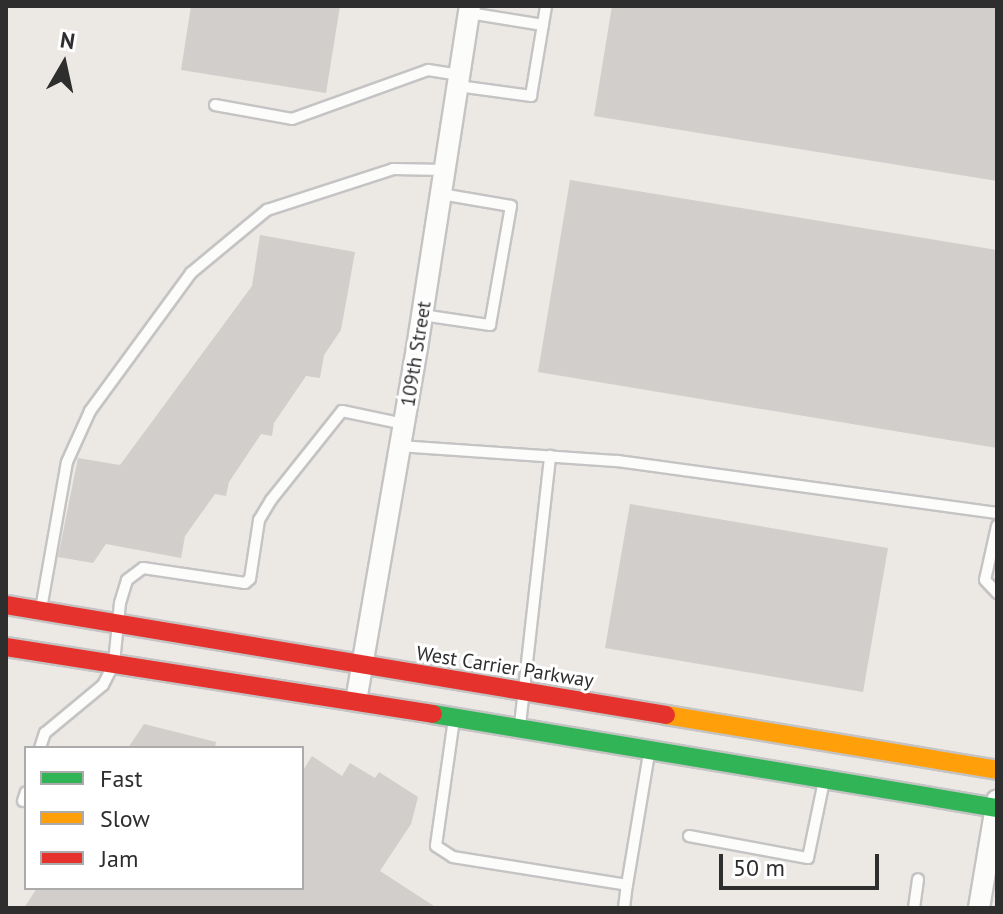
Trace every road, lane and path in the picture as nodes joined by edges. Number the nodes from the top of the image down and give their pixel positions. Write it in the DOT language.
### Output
graph roads {
  1 [pos="546,6"];
  2 [pos="470,10"];
  3 [pos="543,25"];
  4 [pos="459,80"];
  5 [pos="215,105"];
  6 [pos="445,170"];
  7 [pos="441,194"];
  8 [pos="422,315"];
  9 [pos="404,424"];
  10 [pos="400,446"];
  11 [pos="550,456"];
  12 [pos="997,513"];
  13 [pos="997,526"];
  14 [pos="997,593"];
  15 [pos="6,605"];
  16 [pos="41,611"];
  17 [pos="119,622"];
  18 [pos="6,647"];
  19 [pos="114,663"];
  20 [pos="361,667"];
  21 [pos="524,692"];
  22 [pos="356,701"];
  23 [pos="454,717"];
  24 [pos="519,727"];
  25 [pos="41,746"];
  26 [pos="650,749"];
  27 [pos="997,770"];
  28 [pos="825,779"];
  29 [pos="997,801"];
  30 [pos="996,808"];
  31 [pos="689,836"];
  32 [pos="918,879"];
  33 [pos="627,885"];
  34 [pos="624,908"];
  35 [pos="914,908"];
  36 [pos="979,908"];
  1 -- 3 [label="lane"];
  2 -- 3 [label="lane"];
  2 -- 4 [label="street, 109th Street"];
  3 -- 4 [label="lane"];
  4 -- 5 [label="lane"];
  4 -- 6 [label="street, 109th Street"];
  6 -- 7 [label="street, 109th Street"];
  6 -- 16 [label="lane"];
  7 -- 8 [label="street, 109th Street"];
  7 -- 8 [label="lane"];
  8 -- 9 [label="street, 109th Street"];
  9 -- 10 [label="street, 109th Street"];
  9 -- 17 [label="lane"];
  10 -- 11 [label="lane"];
  10 -- 20 [label="street, 109th Street"];
  11 -- 12 [label="lane"];
  11 -- 21 [label="lane"];
  13 -- 14 [label="lane"];
  15 -- 16 [label="main road, West Carrier Parkway"];
  16 -- 17 [label="main road, West Carrier Parkway"];
  17 -- 19 [label="lane"];
  17 -- 20 [label="main road, West Carrier Parkway"];
  18 -- 19 [label="main road"];
  19 -- 22 [label="main road"];
  19 -- 25 [label="lane"];
  20 -- 21 [label="main road, West Carrier Parkway"];
  20 -- 22 [label="street, 109th Street"];
  21 -- 24 [label="lane"];
  21 -- 27 [label="main road, West Carrier Parkway"];
  22 -- 23 [label="main road"];
  23 -- 24 [label="main road"];
  23 -- 33 [label="lane"];
  24 -- 26 [label="main road"];
  26 -- 28 [label="main road"];
  26 -- 33 [label="lane"];
  28 -- 30 [label="main road"];
  28 -- 31 [label="lane"];
  29 -- 30 [label="street"];
  30 -- 36 [label="street"];
  32 -- 35 [label="lane"];
  33 -- 34 [label="lane"];
}
